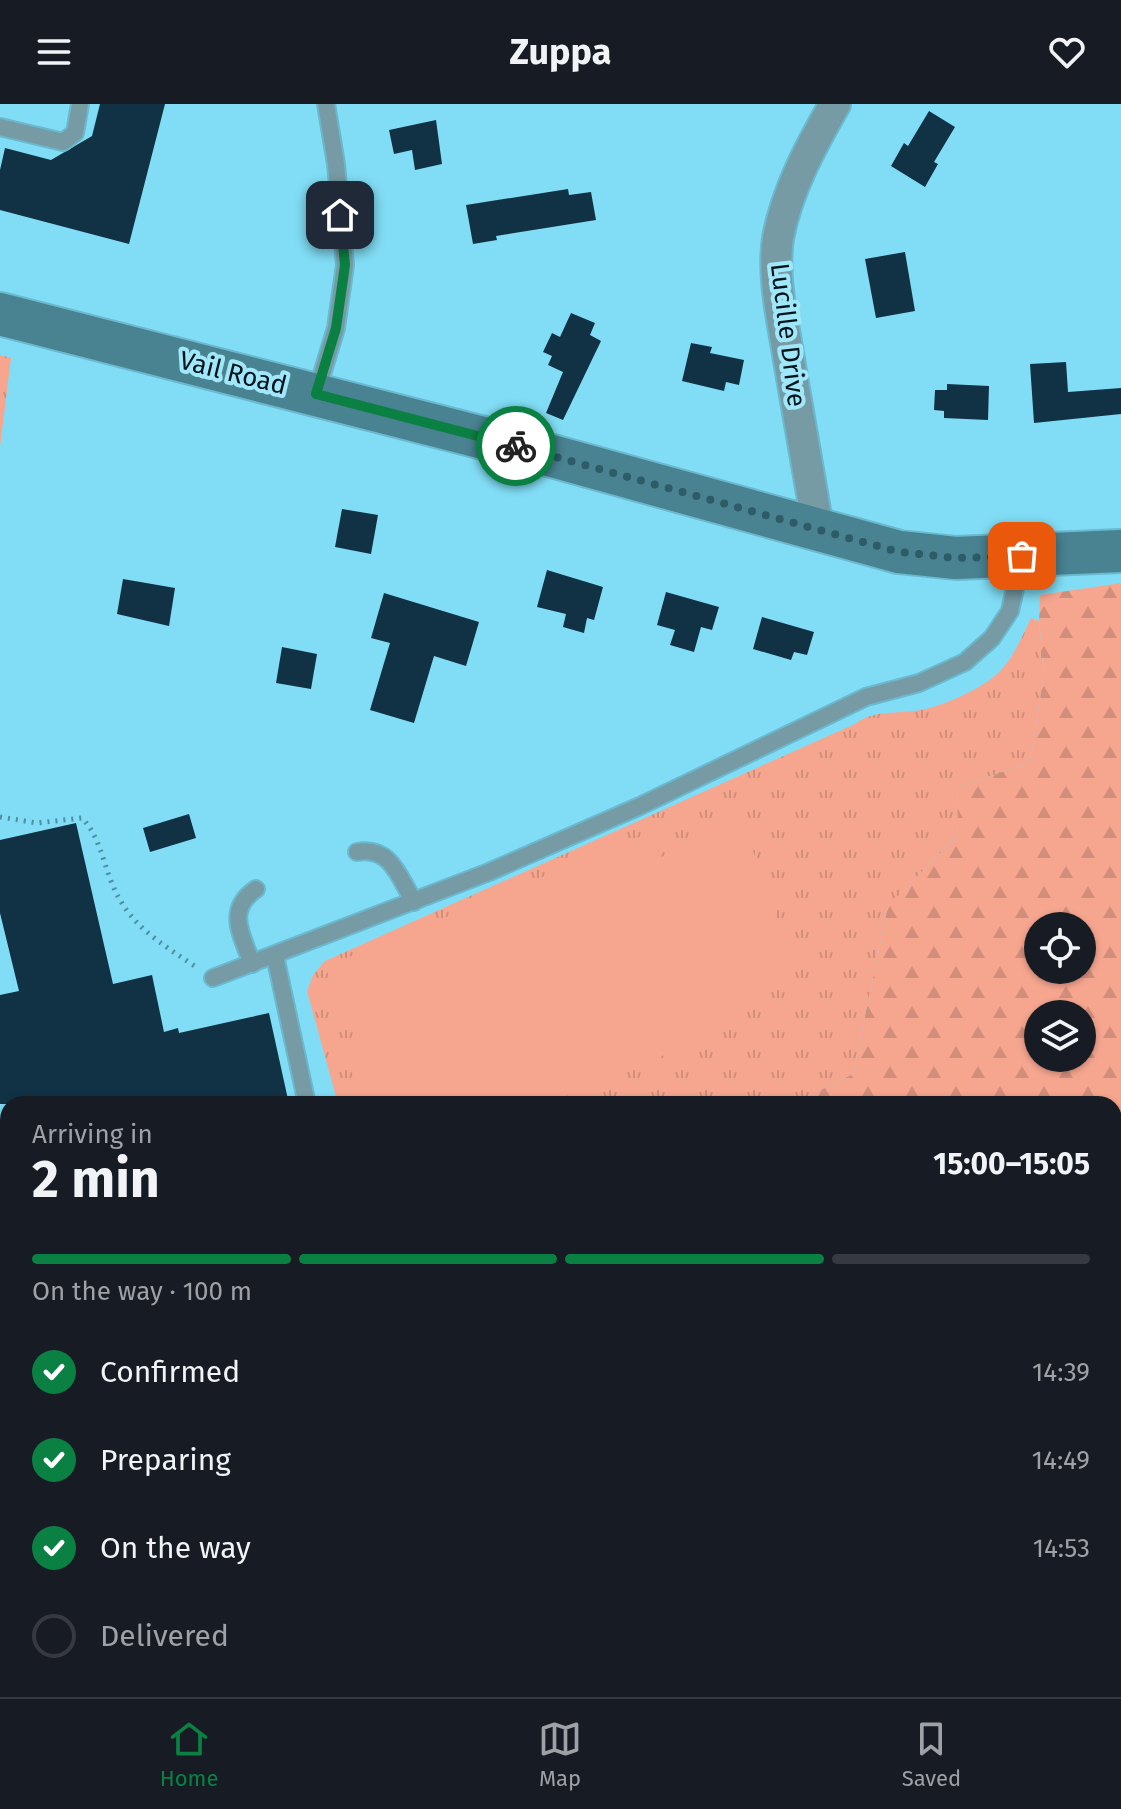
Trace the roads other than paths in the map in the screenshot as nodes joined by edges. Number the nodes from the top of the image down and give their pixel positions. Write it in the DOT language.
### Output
graph roads {
  1 [pos="80,104"];
  2 [pos="326,104"];
  3 [pos="835,104"];
  4 [pos="0,127"];
  5 [pos="0,314"];
  6 [pos="316,394"];
  7 [pos="818,528"];
  8 [pos="1121,551"];
  9 [pos="1022,556"];
  10 [pos="357,852"];
  11 [pos="256,889"];
  12 [pos="414,902"];
  13 [pos="275,956"];
  14 [pos="252,964"];
  15 [pos="213,978"];
  16 [pos="305,1096"];
  1 -- 4 [label="lane"];
  2 -- 6 [label="lane"];
  3 -- 7 [label="street, Lucille Drive"];
  5 -- 6 [label="street, Vail Road"];
  6 -- 7 [label="street, Vail Road"];
  7 -- 9 [label="street, Vail Road"];
  8 -- 9 [label="street, Vail Road"];
  9 -- 12 [label="lane"];
  10 -- 12 [label="lane"];
  11 -- 14 [label="lane"];
  12 -- 13 [label="lane"];
  13 -- 14 [label="lane"];
  13 -- 16 [label="lane"];
  14 -- 15 [label="lane"];
}
